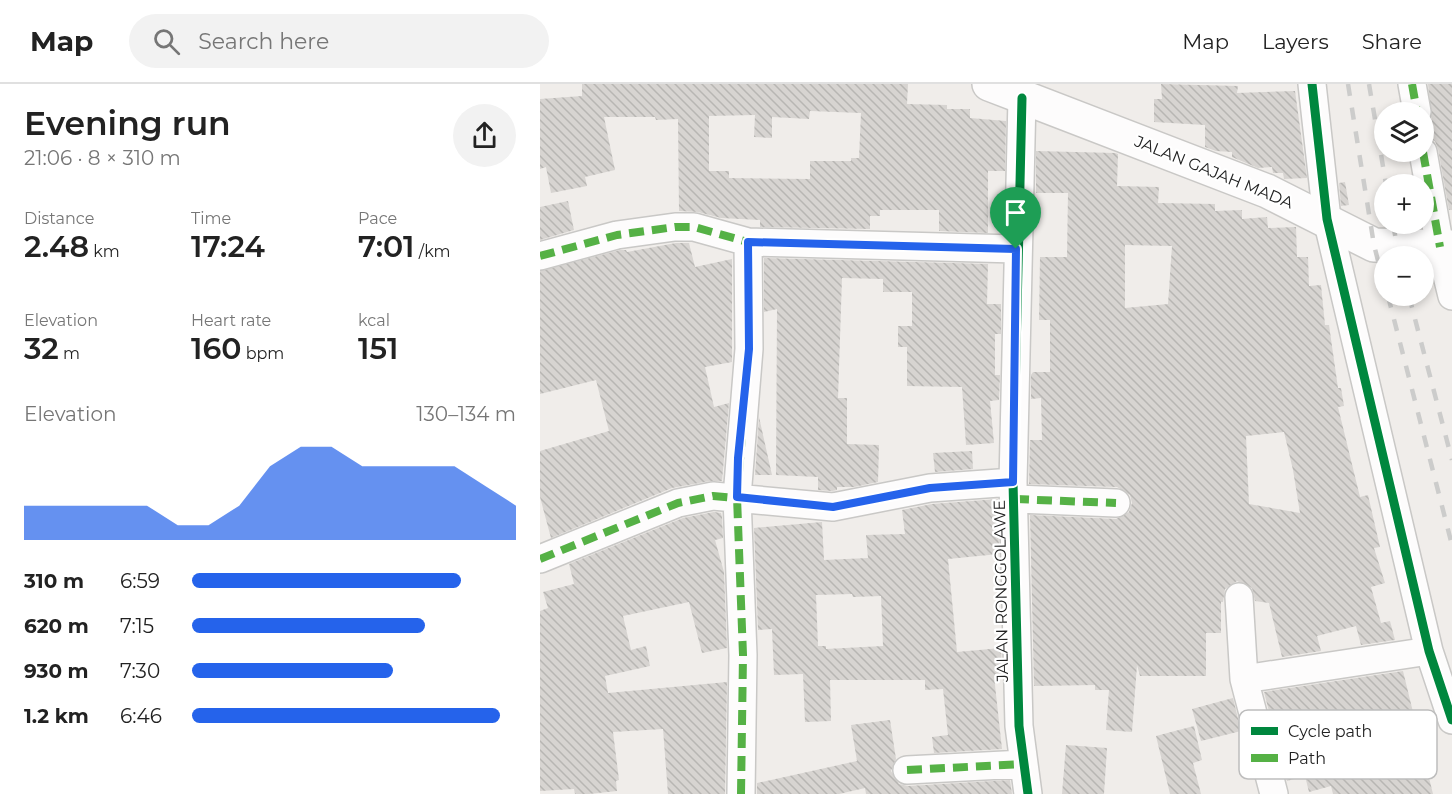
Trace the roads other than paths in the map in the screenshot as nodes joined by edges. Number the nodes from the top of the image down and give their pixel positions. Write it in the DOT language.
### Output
graph roads {
  1 [pos="989,84"];
  2 [pos="1312,84"];
  3 [pos="1412,84"];
  4 [pos="1022,98"];
  5 [pos="1415,102"];
  6 [pos="1425,162"];
  7 [pos="1327,219"];
  8 [pos="748,242"];
  9 [pos="1446,247"];
  10 [pos="1016,249"];
  11 [pos="540,256"];
  12 [pos="1452,296"];
  13 [pos="1013,490"];
  14 [pos="737,497"];
  15 [pos="1116,503"];
  16 [pos="540,559"];
  17 [pos="1239,597"];
  18 [pos="1429,651"];
  19 [pos="1244,679"];
  20 [pos="1252,710"];
  21 [pos="1452,720"];
  22 [pos="1024,764"];
  23 [pos="907,770"];
  24 [pos="1270,779"];
  25 [pos="741,794"];
  26 [pos="1028,794"];
  27 [pos="1274,794"];
  1 -- 4 [label="street, JALAN GAJAH MADA"];
  2 -- 7 [label="street"];
  3 -- 5 [label="street"];
  4 -- 7 [label="street, JALAN GAJAH MADA"];
  4 -- 10 [label="street, JALAN RONGGOLAWE"];
  6 -- 9 [label="street"];
  7 -- 9 [label="street, JALAN GAJAH MADA"];
  7 -- 18 [label="street"];
  8 -- 10 [label="street"];
  8 -- 11 [label="street"];
  8 -- 14 [label="street"];
  9 -- 12 [label="street"];
  10 -- 13 [label="street, JALAN RONGGOLAWE"];
  13 -- 14 [label="street"];
  13 -- 15 [label="street"];
  13 -- 22 [label="street, JALAN RONGGOLAWE"];
  14 -- 16 [label="street"];
  14 -- 25 [label="street"];
  17 -- 19 [label="street"];
  18 -- 19 [label="street"];
  18 -- 21 [label="street"];
  19 -- 20 [label="street"];
  22 -- 23 [label="street"];
  22 -- 26 [label="street, JALAN RONGGOLAWE"];
  24 -- 27 [label="street"];
}
